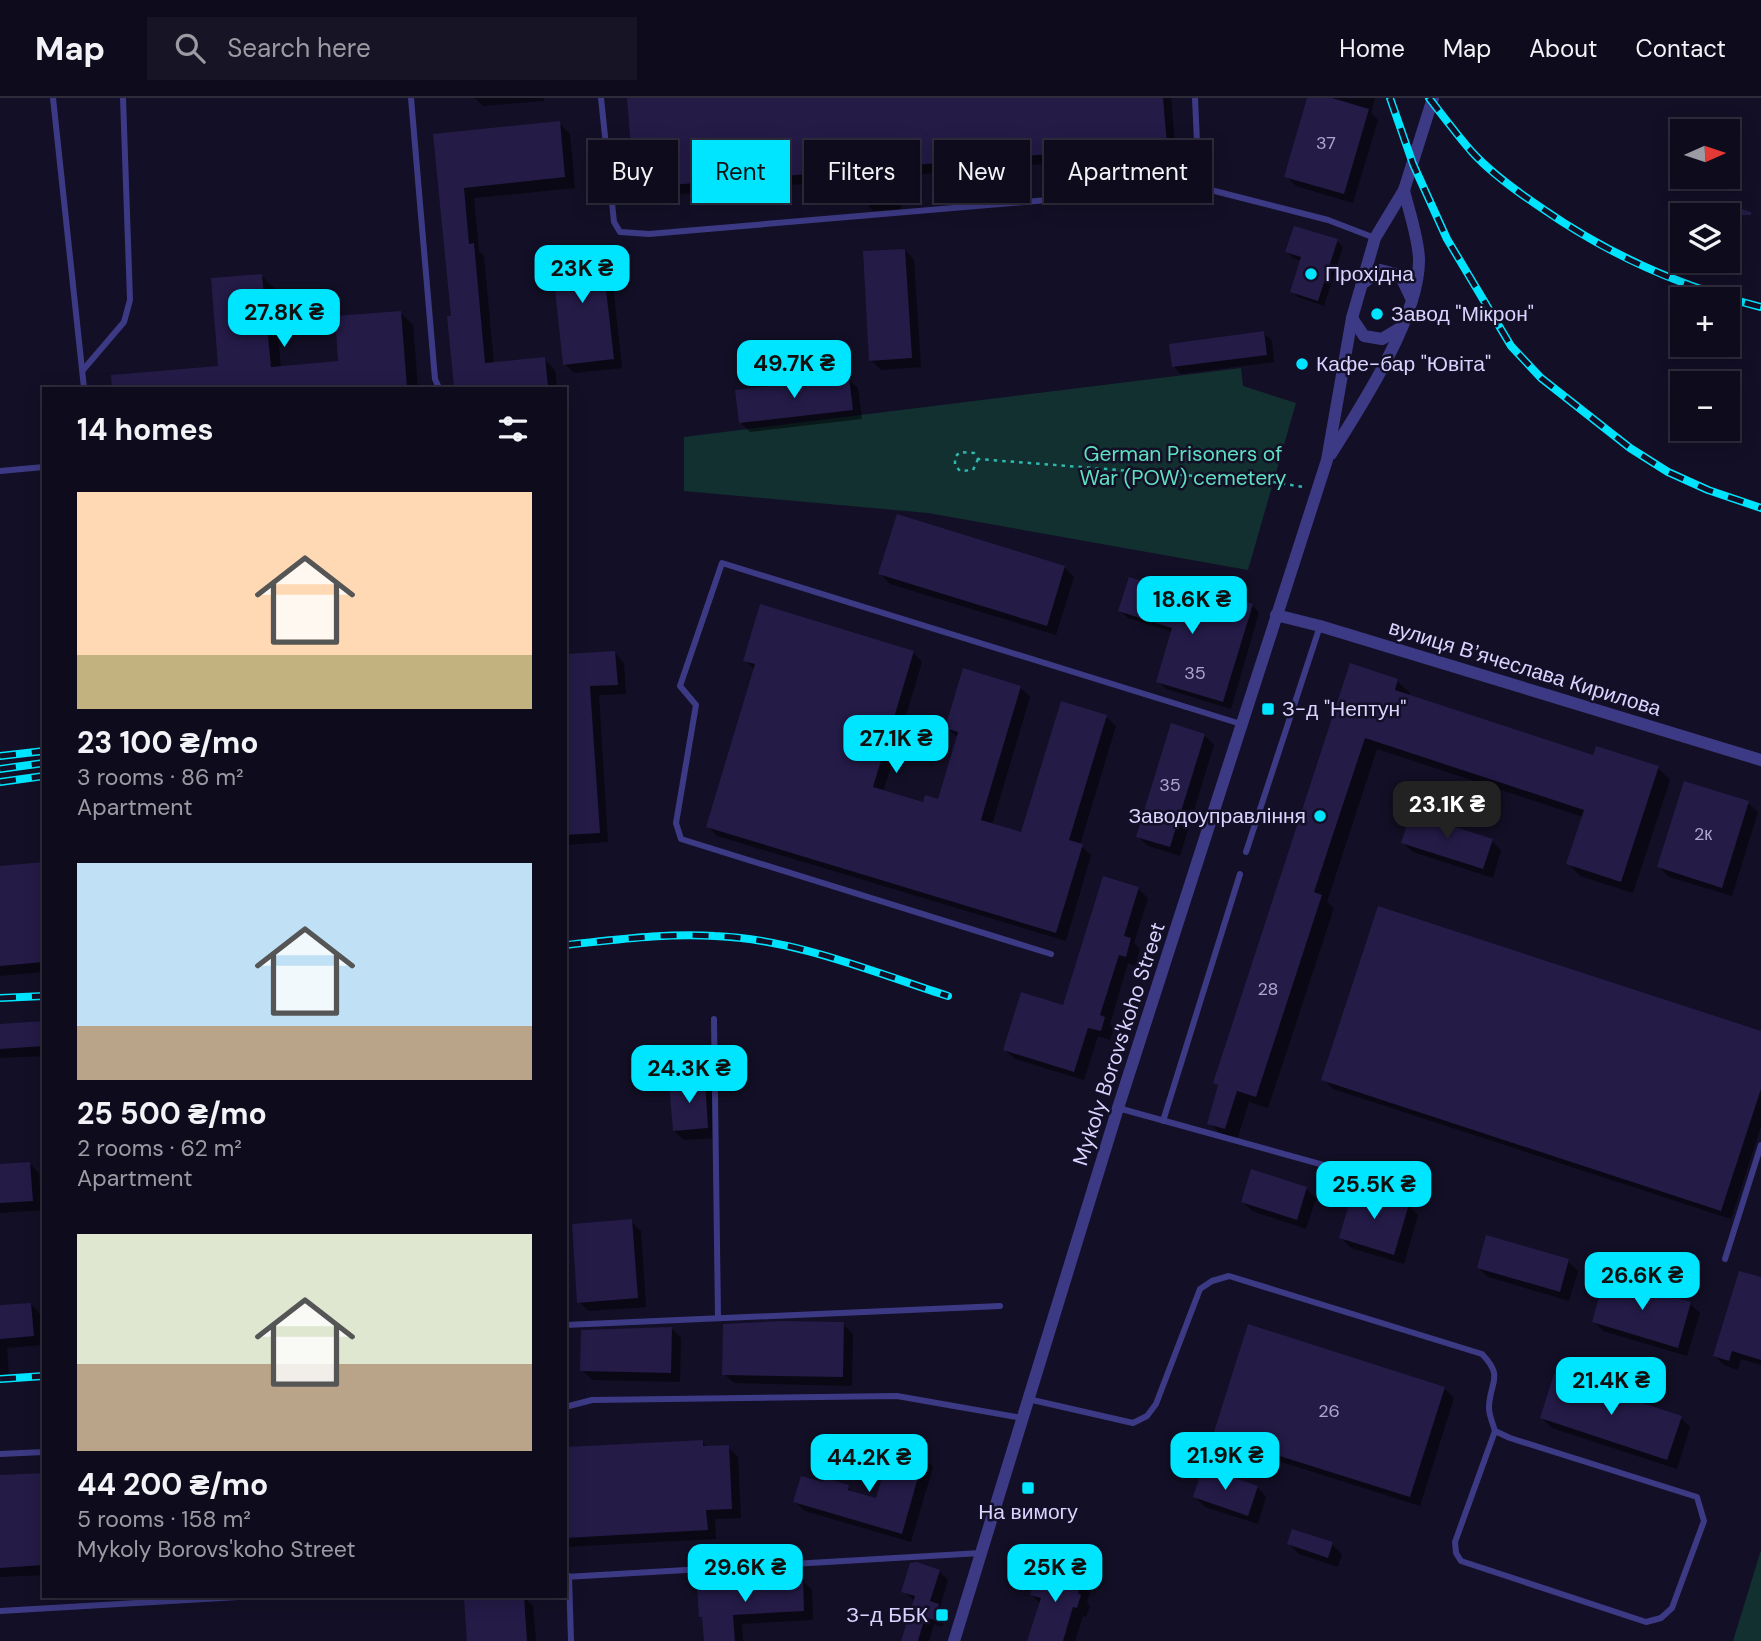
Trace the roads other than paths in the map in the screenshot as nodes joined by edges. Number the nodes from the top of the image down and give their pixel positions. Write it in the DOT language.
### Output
graph roads {
  1 [pos="53,98"];
  2 [pos="123,98"];
  3 [pos="411,98"];
  4 [pos="601,98"];
  5 [pos="1195,98"];
  6 [pos="1433,98"];
  7 [pos="1197,140"];
  8 [pos="1212,190"];
  9 [pos="1404,190"];
  10 [pos="1044,200"];
  11 [pos="1375,238"];
  12 [pos="1362,284"];
  13 [pos="1412,300"];
  14 [pos="1352,318"];
  15 [pos="1404,326"];
  16 [pos="83,370"];
  17 [pos="85,387"];
  18 [pos="439,387"];
  19 [pos="1327,460"];
  20 [pos="42,467"];
  21 [pos="0,471"];
  22 [pos="1276,615"];
  23 [pos="1320,626"];
  24 [pos="1243,724"];
  25 [pos="1761,760"];
  26 [pos="1246,852"];
  27 [pos="1240,874"];
  28 [pos="1051,954"];
  29 [pos="714,1019"];
  30 [pos="1118,1108"];
  31 [pos="1163,1121"];
  32 [pos="1761,1145"];
  33 [pos="1410,1189"];
  34 [pos="1725,1259"];
  35 [pos="1000,1306"];
  36 [pos="718,1318"];
  37 [pos="567,1325"];
  38 [pos="1028,1399"];
  39 [pos="567,1406"];
  40 [pos="1022,1418"];
  41 [pos="1495,1431"];
  42 [pos="42,1452"];
  43 [pos="0,1454"];
  44 [pos="981,1553"];
  45 [pos="567,1577"];
  46 [pos="224,1598"];
  47 [pos="0,1611"];
  48 [pos="572,1641"];
  49 [pos="954,1641"];
  1 -- 16 [label="lane"];
  2 -- 16 [label="lane"];
  3 -- 18 [label="lane"];
  4 -- 10 [label="lane"];
  5 -- 7 [label="lane"];
  6 -- 9 [label="street, Mykoly Borovs'koho Street"];
  8 -- 11 [label="lane"];
  9 -- 11 [label="street, Mykoly Borovs'koho Street"];
  9 -- 13 [label="street, Mykoly Borovs'koho Street"];
  11 -- 12 [label="street, Mykoly Borovs'koho Street"];
  12 -- 13 [label="street"];
  12 -- 14 [label="street, Mykoly Borovs'koho Street"];
  13 -- 15 [label="street, Mykoly Borovs'koho Street"];
  14 -- 15 [label="street"];
  14 -- 19 [label="street, Mykoly Borovs'koho Street"];
  15 -- 19 [label="street, Mykoly Borovs'koho Street"];
  16 -- 17 [label="lane"];
  19 -- 22 [label="street, Mykoly Borovs'koho Street"];
  20 -- 21 [label="lane"];
  22 -- 23 [label="street, вулиця Вʼячеслава Кирилова"];
  22 -- 24 [label="street, Mykoly Borovs'koho Street"];
  23 -- 25 [label="street, вулиця Вʼячеслава Кирилова"];
  23 -- 26 [label="lane"];
  24 -- 28 [label="lane"];
  24 -- 30 [label="street, Mykoly Borovs'koho Street"];
  27 -- 31 [label="lane"];
  29 -- 36 [label="lane"];
  30 -- 31 [label="lane"];
  30 -- 38 [label="street, Mykoly Borovs'koho Street"];
  31 -- 33 [label="lane"];
  32 -- 34 [label="lane"];
  35 -- 36 [label="lane"];
  36 -- 37 [label="lane"];
  38 -- 40 [label="street, Mykoly Borovs'koho Street"];
  38 -- 41 [label="lane"];
  39 -- 40 [label="lane"];
  40 -- 44 [label="street, Mykoly Borovs'koho Street"];
  41 -- 41 [label="lane"];
  42 -- 43 [label="lane"];
  44 -- 45 [label="lane"];
  44 -- 49 [label="street, Mykoly Borovs'koho Street"];
  45 -- 48 [label="lane"];
  46 -- 47 [label="lane"];
}
